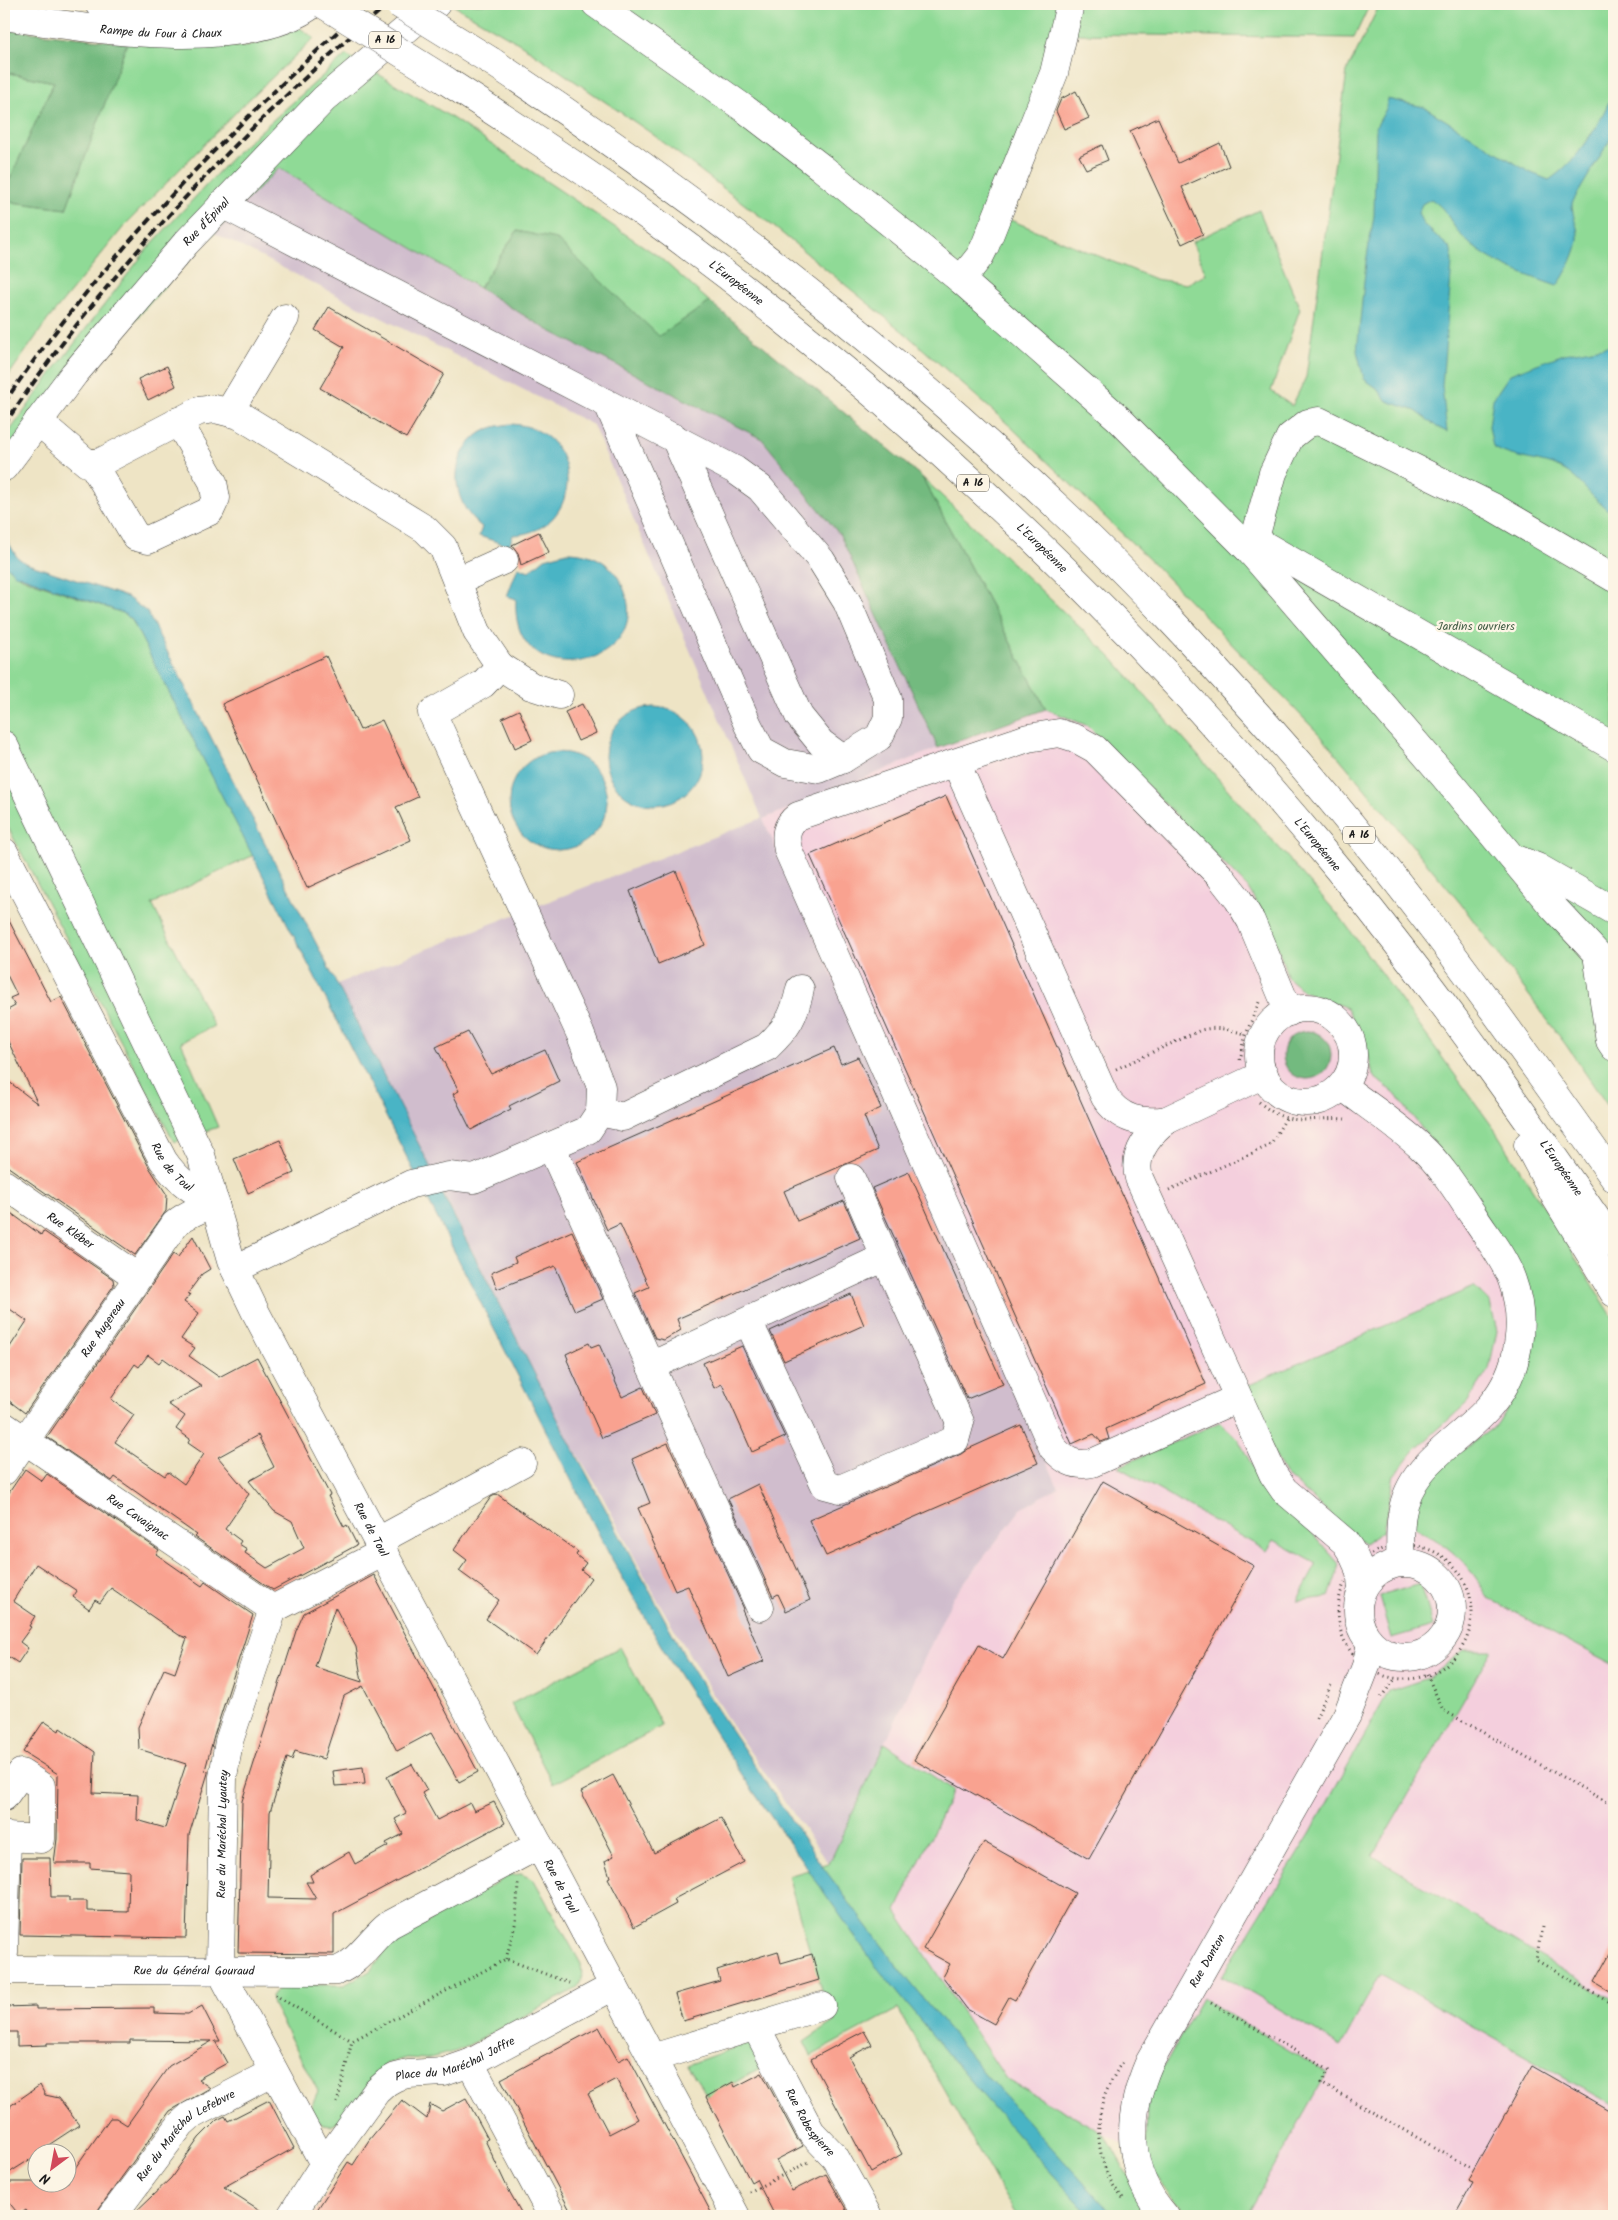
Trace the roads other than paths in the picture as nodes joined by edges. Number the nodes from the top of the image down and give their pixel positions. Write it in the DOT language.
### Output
graph roads {
  1 [pos="99,4"];
  2 [pos="270,4"];
  3 [pos="313,4"];
  4 [pos="323,4"];
  5 [pos="399,4"];
  6 [pos="436,4"];
  7 [pos="596,4"];
  8 [pos="1070,4"];
  9 [pos="4,16"];
  10 [pos="222,204"];
  11 [pos="961,280"];
  12 [pos="284,318"];
  13 [pos="608,404"];
  14 [pos="229,412"];
  15 [pos="38,421"];
  16 [pos="178,421"];
  17 [pos="675,438"];
  18 [pos="92,463"];
  19 [pos="4,468"];
  20 [pos="1253,546"];
  21 [pos="504,560"];
  22 [pos="1614,578"];
  23 [pos="457,581"];
  24 [pos="500,666"];
  25 [pos="559,695"];
  26 [pos="4,745"];
  27 [pos="1614,747"];
  28 [pos="843,758"];
  29 [pos="956,762"];
  30 [pos="4,852"];
  31 [pos="1512,857"];
  32 [pos="1614,911"];
  33 [pos="1606,963"];
  34 [pos="800,989"];
  35 [pos="1289,1012"];
  36 [pos="1614,1046"];
  37 [pos="1533,1063"];
  38 [pos="1491,1067"];
  39 [pos="1256,1078"];
  40 [pos="1342,1086"];
  41 [pos="600,1112"];
  42 [pos="1167,1120"];
  43 [pos="551,1146"];
  44 [pos="1614,1161"];
  45 [pos="851,1178"];
  46 [pos="1614,1178"];
  47 [pos="4,1184"];
  48 [pos="215,1202"];
  49 [pos="1614,1244"];
  50 [pos="885,1257"];
  51 [pos="235,1269"];
  52 [pos="137,1277"];
  53 [pos="1614,1293"];
  54 [pos="748,1321"];
  55 [pos="651,1366"];
  56 [pos="1238,1398"];
  57 [pos="14,1434"];
  58 [pos="522,1463"];
  59 [pos="4,1471"];
  60 [pos="381,1546"];
  61 [pos="1379,1559"];
  62 [pos="760,1607"];
  63 [pos="273,1609"];
  64 [pos="1382,1670"];
  65 [pos="4,1798"];
  66 [pos="6,1836"];
  67 [pos="529,1851"];
  68 [pos="4,1953"];
  69 [pos="4,1970"];
  70 [pos="220,1970"];
  71 [pos="606,1990"];
  72 [pos="822,2006"];
  73 [pos="756,2027"];
  74 [pos="652,2058"];
  75 [pos="470,2063"];
  76 [pos="274,2072"];
  77 [pos="331,2155"];
  78 [pos="732,2209"];
  79 [pos="1161,2215"];
  80 [pos="112,2216"];
  81 [pos="291,2216"];
  82 [pos="552,2216"];
  83 [pos="868,2216"];
  1 -- 2 [label="main road, Rampe du Four à Chaux"];
  3 -- 9 [label="main road, Rampe du Four à Chaux"];
  4 -- 38 [label="main road, L'Européenne / A 16, bridge"];
  5 -- 37 [label="main road, A 16, bridge"];
  6 -- 10 [label="main road, Rue d'Épinal"];
  7 -- 11 [label="main road"];
  8 -- 11 [label="main road"];
  10 -- 13 [label="main road"];
  10 -- 15 [label="main road, Rue d'Épinal"];
  11 -- 20 [label="main road"];
  12 -- 14 [label="main road"];
  13 -- 17 [label="main road"];
  13 -- 28 [label="main road"];
  14 -- 16 [label="main road"];
  14 -- 23 [label="main road"];
  15 -- 18 [label="main road"];
  15 -- 19 [label="main road, Rue d'Épinal"];
  16 -- 18 [label="main road"];
  16 -- 18 [label="main road"];
  17 -- 28 [label="main road"];
  17 -- 28 [label="main road"];
  20 -- 22 [label="main road"];
  20 -- 27 [label="main road"];
  20 -- 31 [label="main road"];
  21 -- 23 [label="main road"];
  23 -- 24 [label="main road"];
  24 -- 25 [label="main road"];
  24 -- 41 [label="main road"];
  26 -- 48 [label="main road"];
  29 -- 35 [label="main road"];
  29 -- 42 [label="main road"];
  29 -- 56 [label="main road"];
  30 -- 48 [label="main road, Rue de Toul"];
  31 -- 32 [label="main road"];
  31 -- 33 [label="main road"];
  33 -- 36 [label="main road"];
  34 -- 41 [label="main road"];
  35 -- 39 [label="main road"];
  35 -- 40 [label="main road"];
  37 -- 44 [label="main road"];
  37 -- 46 [label="main road, A 16"];
  38 -- 49 [label="main road, L'Européenne / A 16"];
  38 -- 53 [label="main road"];
  39 -- 40 [label="main road"];
  39 -- 42 [label="main road"];
  40 -- 61 [label="main road"];
  41 -- 43 [label="main road"];
  42 -- 56 [label="main road"];
  43 -- 51 [label="main road"];
  43 -- 55 [label="main road"];
  45 -- 50 [label="main road"];
  47 -- 52 [label="main road, Rue Kléber"];
  48 -- 51 [label="main road, Rue de Toul"];
  48 -- 52 [label="main road, Rue Augereau"];
  50 -- 54 [label="main road"];
  50 -- 54 [label="main road"];
  51 -- 60 [label="main road, Rue de Toul"];
  52 -- 57 [label="main road, Rue Augereau"];
  54 -- 55 [label="main road"];
  55 -- 62 [label="main road"];
  56 -- 61 [label="main road"];
  57 -- 59 [label="main road, Rue Augereau"];
  57 -- 63 [label="main road, Rue Cavaignac"];
  58 -- 60 [label="main road"];
  60 -- 63 [label="main road"];
  60 -- 67 [label="main road, Rue de Toul"];
  61 -- 64 [label="main road"];
  61 -- 64 [label="main road"];
  63 -- 70 [label="main road, Rue du Maréchal Lyautey"];
  64 -- 79 [label="main road, Rue Danton"];
  65 -- 66 [label="main road"];
  66 -- 68 [label="main road"];
  67 -- 70 [label="main road, Rue du Général Gouraud"];
  67 -- 71 [label="main road, Rue de Toul"];
  69 -- 70 [label="main road, Rue du Général Gouraud"];
  70 -- 76 [label="main road, Rue du Maréchal Lyautey"];
  71 -- 74 [label="main road, Rue de Toul"];
  71 -- 75 [label="main road, Place du Maréchal Joffre"];
  72 -- 73 [label="main road"];
  73 -- 74 [label="main road"];
  73 -- 83 [label="main road, Rue Robespierre"];
  74 -- 78 [label="main road, Rue de Toul"];
  75 -- 77 [label="main road, Place du Maréchal Joffre"];
  75 -- 82 [label="main road"];
  76 -- 77 [label="main road, Rue du Maréchal Lyautey"];
  76 -- 80 [label="main road, Rue du Maréchal Lefebvre"];
  77 -- 81 [label="main road, Place du Maréchal Joffre"];
}
